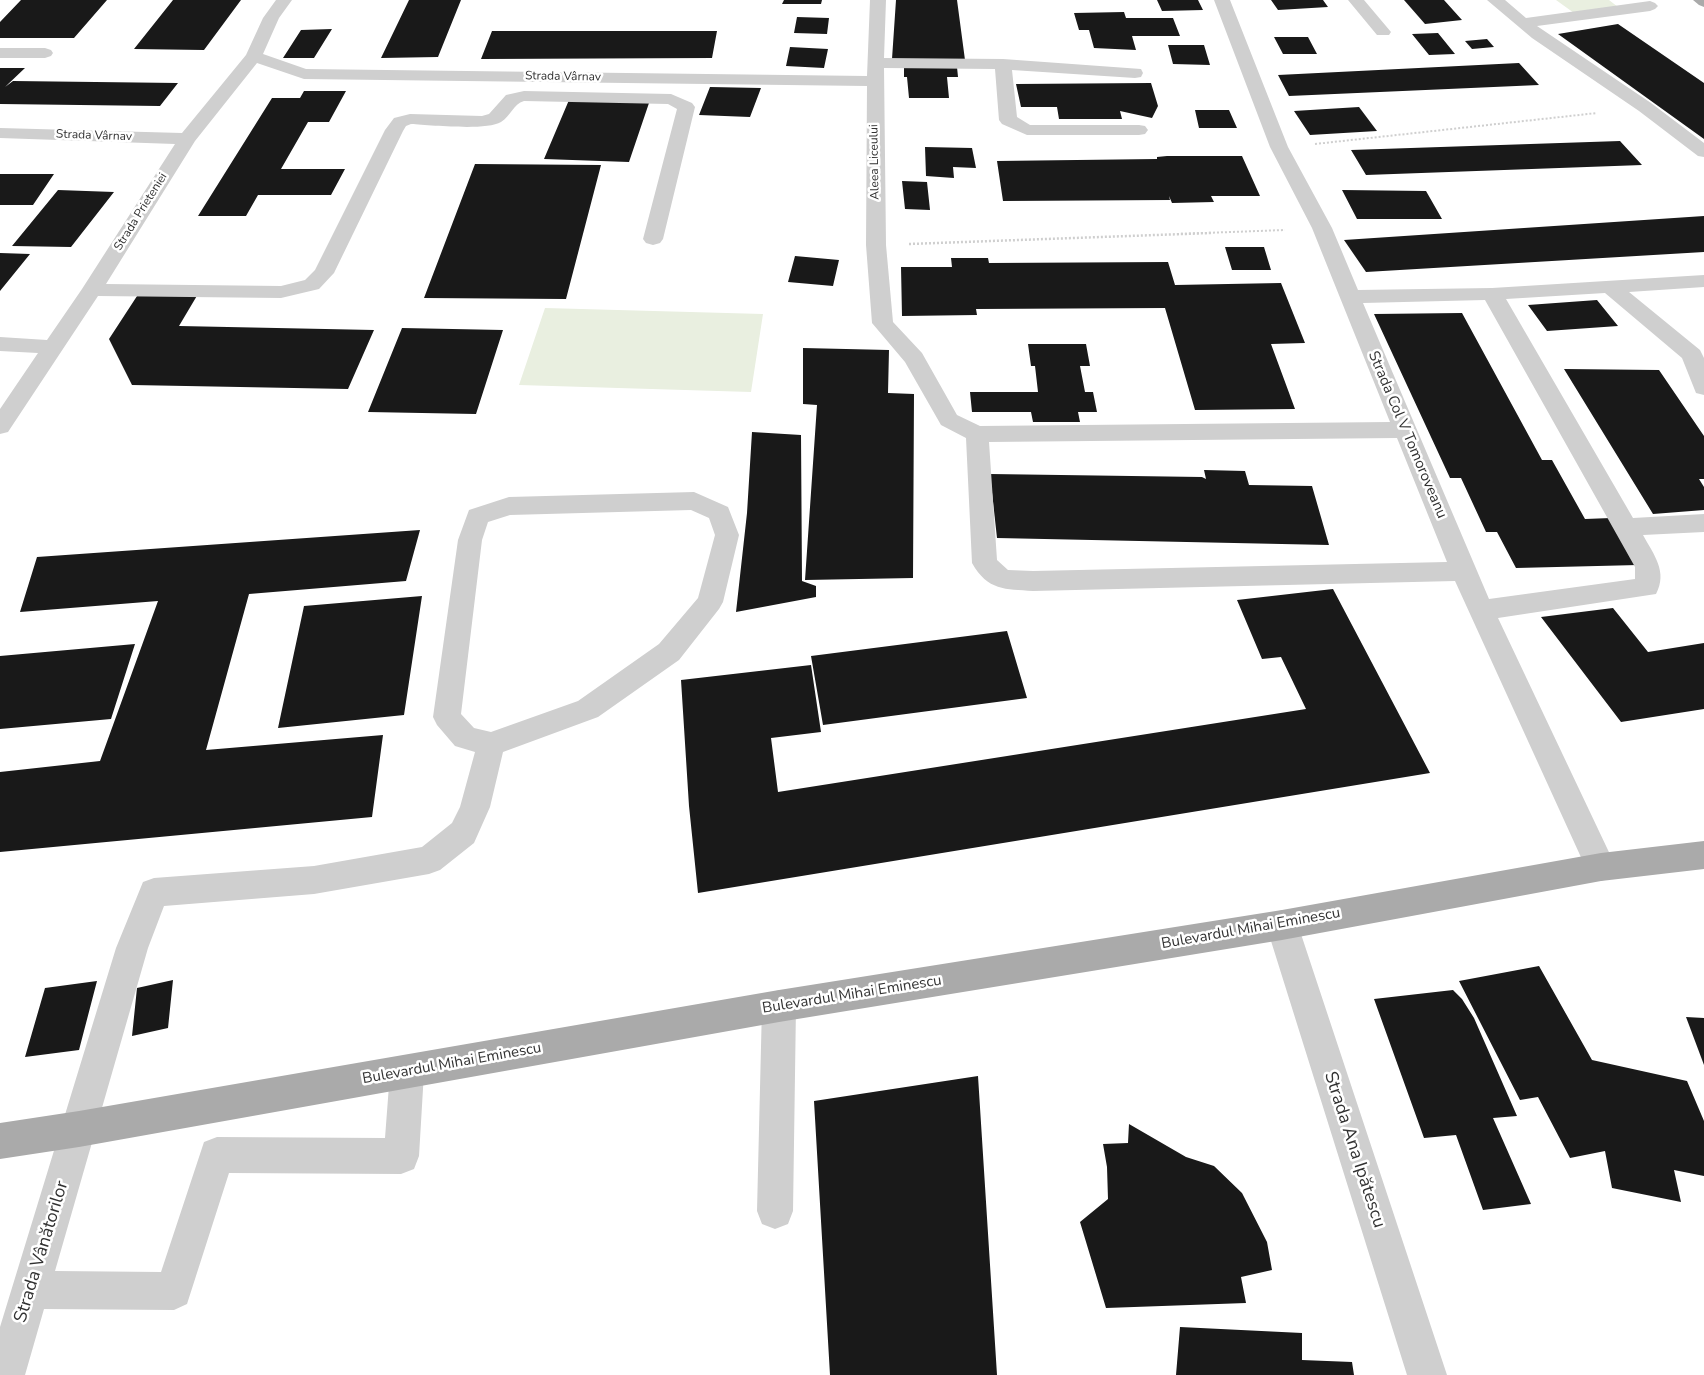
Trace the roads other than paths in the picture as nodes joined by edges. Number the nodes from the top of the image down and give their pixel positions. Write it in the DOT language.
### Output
graph roads {
  1 [pos="284,0"];
  2 [pos="878,0"];
  3 [pos="1222,0"];
  4 [pos="1356,0"];
  5 [pos="1495,0"];
  6 [pos="1650,6"];
  7 [pos="1522,24"];
  8 [pos="1383,32"];
  9 [pos="0,53"];
  10 [pos="44,53"];
  11 [pos="254,56"];
  12 [pos="1003,64"];
  13 [pos="875,72"];
  14 [pos="1135,73"];
  15 [pos="1139,130"];
  16 [pos="0,134"];
  17 [pos="187,139"];
  18 [pos="1704,152"];
  19 [pos="653,239"];
  20 [pos="1704,281"];
  21 [pos="1610,286"];
  22 [pos="92,290"];
  23 [pos="1492,294"];
  24 [pos="1350,297"];
  25 [pos="0,344"];
  26 [pos="52,347"];
  27 [pos="1698,353"];
  28 [pos="1704,388"];
  29 [pos="0,426"];
  30 [pos="1404,430"];
  31 [pos="977,434"];
  32 [pos="1704,523"];
  33 [pos="1626,527"];
  34 [pos="1463,570"];
  35 [pos="1482,610"];
  36 [pos="492,744"];
  37 [pos="1704,855"];
  38 [pos="1601,867"];
  39 [pos="1282,925"];
  40 [pos="779,1006"];
  41 [pos="407,1072"];
  42 [pos="79,1129"];
  43 [pos="0,1141"];
  44 [pos="776,1211"];
  45 [pos="31,1290"];
  46 [pos="5,1375"];
  47 [pos="1427,1375"];
  1 -- 11 [label="street, Strada Prieteniei"];
  2 -- 13 [label="street, Aleea Liceului"];
  3 -- 24 [label="street, Strada Col V Tomoroveanu"];
  4 -- 8 [label="street"];
  5 -- 7 [label="street"];
  6 -- 7 [label="street"];
  7 -- 18 [label="street"];
  9 -- 10 [label="street"];
  11 -- 13 [label="street, Strada Vârnav"];
  11 -- 17 [label="street, Strada Prieteniei"];
  12 -- 13 [label="street, Strada Vârnav"];
  12 -- 14 [label="street, Strada Vârnav"];
  12 -- 15 [label="street"];
  13 -- 31 [label="street, Aleea Liceului"];
  16 -- 17 [label="street, Strada Vârnav"];
  17 -- 22 [label="street, Strada Prieteniei"];
  19 -- 22 [label="street"];
  20 -- 21 [label="street"];
  21 -- 23 [label="street"];
  21 -- 27 [label="street"];
  22 -- 26 [label="street, Strada Prieteniei"];
  23 -- 24 [label="street"];
  23 -- 33 [label="street"];
  24 -- 30 [label="street, Strada Col V Tomoroveanu"];
  25 -- 26 [label="street"];
  26 -- 29 [label="street, Strada Prieteniei"];
  27 -- 28 [label="street"];
  30 -- 31 [label="street"];
  30 -- 34 [label="street, Strada Col V Tomoroveanu"];
  31 -- 34 [label="street"];
  32 -- 33 [label="street"];
  33 -- 35 [label="street"];
  34 -- 35 [label="street, Strada Col V Tomoroveanu"];
  35 -- 38 [label="street, Strada Col V Tomoroveanu"];
  36 -- 36 [label="street"];
  36 -- 42 [label="street, Strada Vânătorilor"];
  37 -- 38 [label="main road, Bulevardul Mihai Eminescu"];
  38 -- 39 [label="main road, Bulevardul Mihai Eminescu"];
  39 -- 40 [label="main road, Bulevardul Mihai Eminescu"];
  39 -- 47 [label="street, Strada Ana Ipătescu"];
  40 -- 41 [label="main road, Bulevardul Mihai Eminescu"];
  40 -- 44 [label="street"];
  41 -- 42 [label="main road, Bulevardul Mihai Eminescu"];
  41 -- 45 [label="street"];
  42 -- 43 [label="main road, Bulevardul Mihai Eminescu"];
  42 -- 45 [label="street, Strada Vânătorilor"];
  45 -- 46 [label="street, Strada Vânătorilor"];
}
